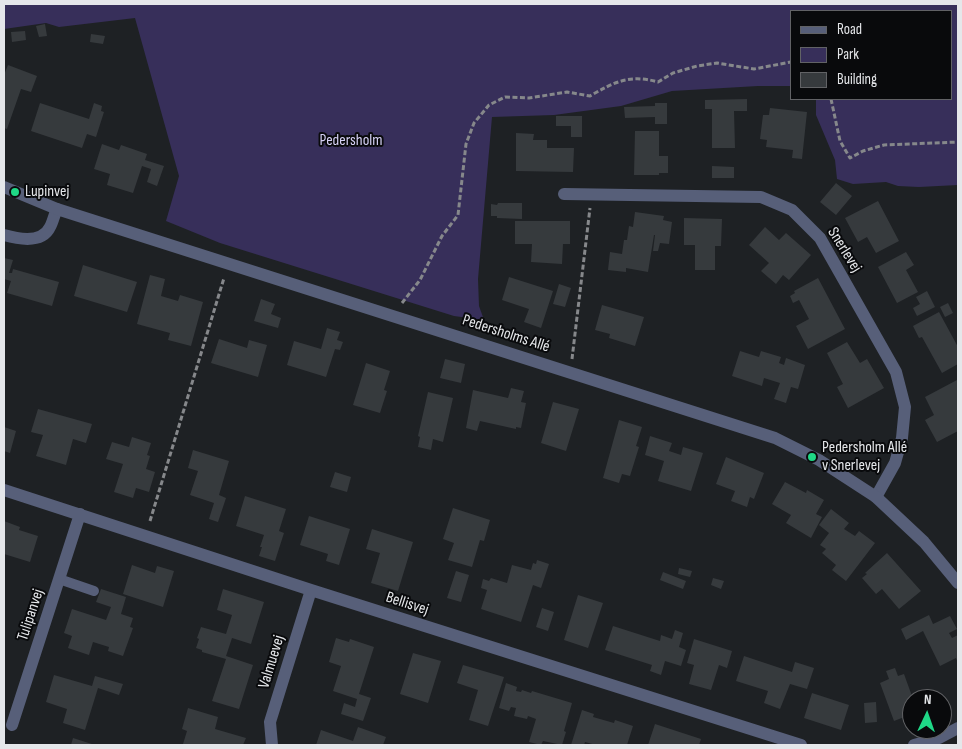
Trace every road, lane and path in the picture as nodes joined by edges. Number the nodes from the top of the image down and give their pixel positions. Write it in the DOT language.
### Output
graph roads {
  1 [pos="790,62"];
  2 [pos="831,100"];
  3 [pos="958,137"];
  4 [pos="953,142"];
  5 [pos="958,142"];
  6 [pos="4,187"];
  7 [pos="564,194"];
  8 [pos="591,194"];
  9 [pos="56,208"];
  10 [pos="4,235"];
  11 [pos="228,263"];
  12 [pos="392,315"];
  13 [pos="570,372"];
  14 [pos="4,490"];
  15 [pos="876,496"];
  16 [pos="80,514"];
  17 [pos="146,536"];
  18 [pos="59,578"];
  19 [pos="958,583"];
  20 [pos="311,590"];
  21 [pos="94,591"];
  22 [pos="12,725"];
  23 [pos="958,728"];
  24 [pos="272,745"];
  25 [pos="801,745"];
  26 [pos="914,745"];
  1 -- 12 [label="path"];
  2 -- 4 [label="path"];
  3 -- 4 [label="path"];
  4 -- 5 [label="path"];
  6 -- 9 [label="street, Pedersholms Allé"];
  7 -- 8 [label="street, Snerlevej"];
  8 -- 13 [label="path"];
  8 -- 15 [label="street, Snerlevej"];
  9 -- 10 [label="street"];
  9 -- 11 [label="street, Pedersholms Allé"];
  11 -- 12 [label="street, Pedersholms Allé"];
  11 -- 17 [label="path"];
  12 -- 13 [label="street, Pedersholms Allé"];
  13 -- 15 [label="street, Pedersholms Allé"];
  14 -- 16 [label="street, Bellisvej"];
  15 -- 19 [label="street, Pedersholms Allé"];
  16 -- 17 [label="street, Bellisvej"];
  16 -- 18 [label="street, Tulipanvej"];
  17 -- 20 [label="street, Bellisvej"];
  18 -- 21 [label="lane"];
  18 -- 22 [label="street, Tulipanvej"];
  20 -- 24 [label="street, Valmuevej"];
  20 -- 25 [label="street, Bellisvej"];
  23 -- 26 [label="street"];
}
